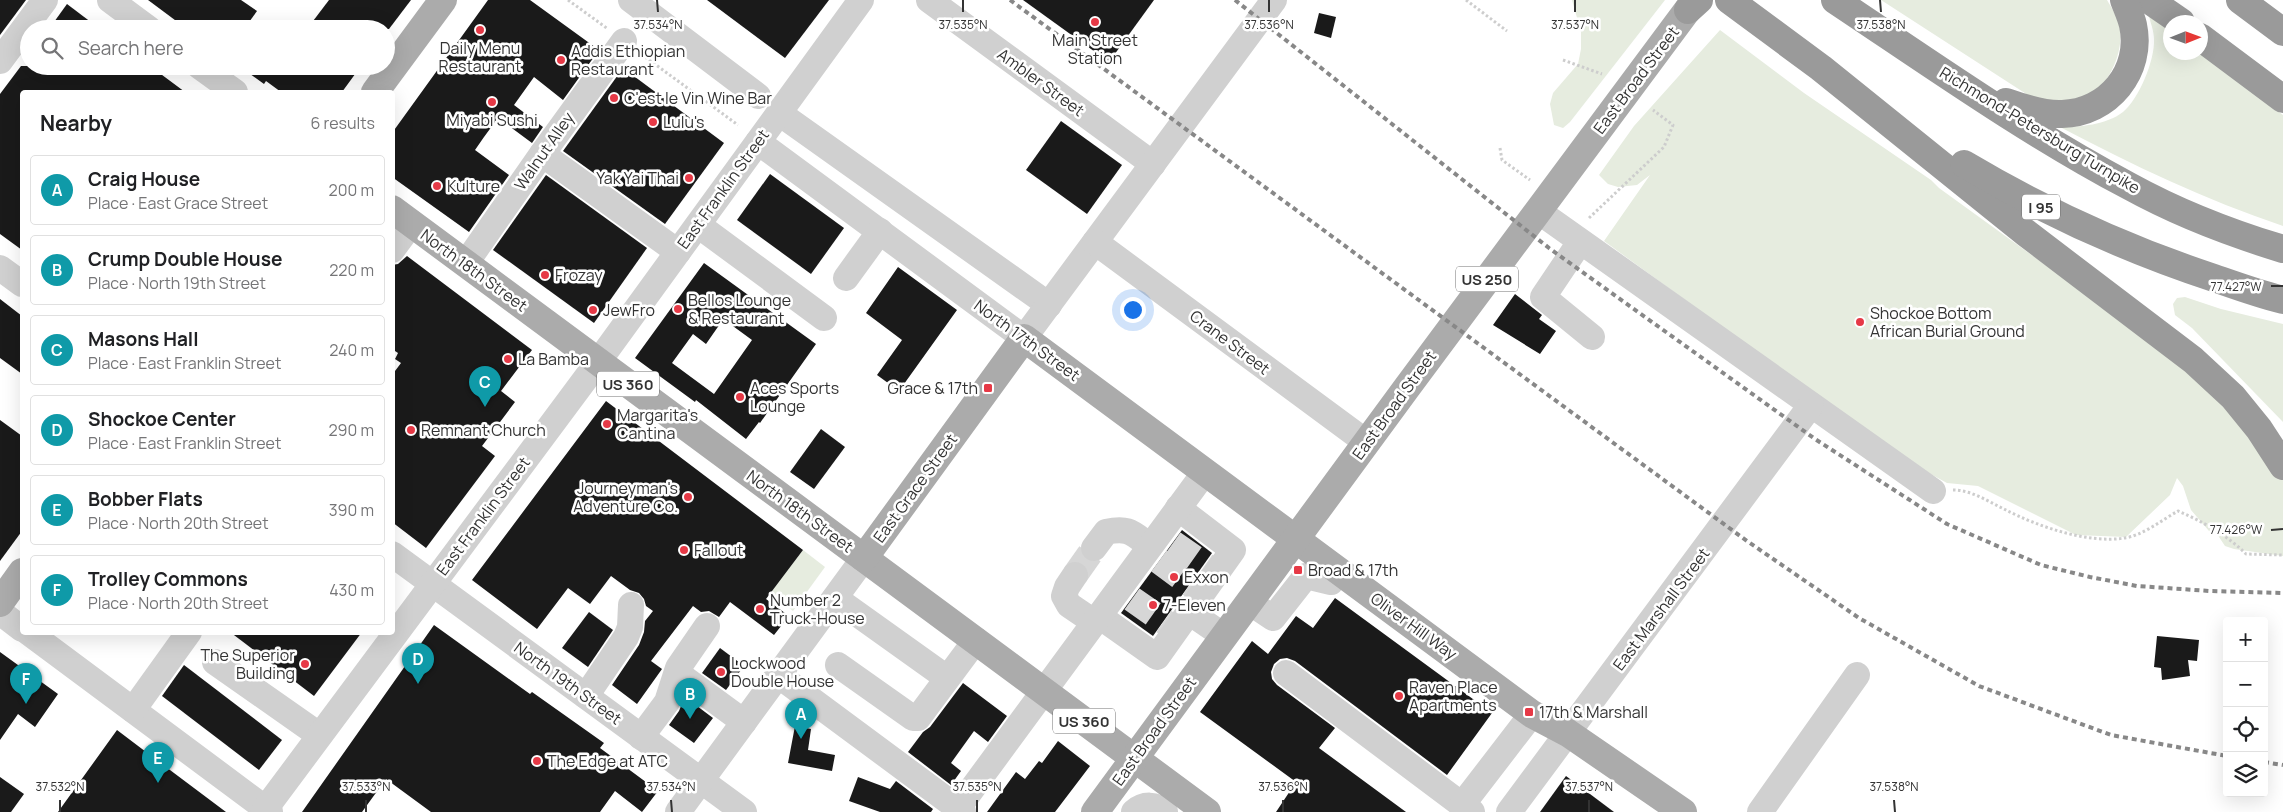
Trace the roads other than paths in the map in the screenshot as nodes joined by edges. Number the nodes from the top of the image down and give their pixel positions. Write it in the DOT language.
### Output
graph roads {
  1 [pos="45,0"];
  2 [pos="110,0"];
  3 [pos="443,0"];
  4 [pos="631,0"];
  5 [pos="861,0"];
  6 [pos="929,0"];
  7 [pos="1274,0"];
  8 [pos="1729,0"];
  9 [pos="1835,0"];
  10 [pos="2124,0"];
  11 [pos="2149,0"];
  12 [pos="2240,0"];
  13 [pos="1691,7"];
  14 [pos="2171,15"];
  15 [pos="30,20"];
  16 [pos="137,20"];
  17 [pos="2283,32"];
  18 [pos="20,34"];
  19 [pos="624,41"];
  20 [pos="2208,43"];
  21 [pos="0,61"];
  22 [pos="395,64"];
  23 [pos="1821,68"];
  24 [pos="212,75"];
  25 [pos="387,75"];
  26 [pos="1959,82"];
  27 [pos="232,90"];
  28 [pos="376,90"];
  29 [pos="758,96"];
  30 [pos="2283,98"];
  31 [pos="779,113"];
  32 [pos="758,142"];
  33 [pos="542,154"];
  34 [pos="1153,164"];
  35 [pos="1538,211"];
  36 [pos="402,216"];
  37 [pos="698,225"];
  38 [pos="1585,230"];
  39 [pos="880,231"];
  40 [pos="395,240"];
  41 [pos="1095,242"];
  42 [pos="2283,249"];
  43 [pos="678,252"];
  44 [pos="466,263"];
  45 [pos="846,278"];
  46 [pos="2283,300"];
  47 [pos="1049,305"];
  48 [pos="824,318"];
  49 [pos="1592,337"];
  50 [pos="1024,338"];
  51 [pos="598,362"];
  52 [pos="2203,369"];
  53 [pos="1811,404"];
  54 [pos="2283,439"];
  55 [pos="1366,442"];
  56 [pos="2283,466"];
  57 [pos="1205,472"];
  58 [pos="1933,491"];
  59 [pos="1178,508"];
  60 [pos="1295,539"];
  61 [pos="1158,547"];
  62 [pos="1094,548"];
  63 [pos="395,556"];
  64 [pos="864,558"];
  65 [pos="1339,571"];
  66 [pos="20,575"];
  67 [pos="1075,575"];
  68 [pos="432,584"];
  69 [pos="836,598"];
  70 [pos="1193,598"];
  71 [pos="1249,602"];
  72 [pos="0,603"];
  73 [pos="631,605"];
  74 [pos="0,612"];
  75 [pos="1097,619"];
  76 [pos="707,626"];
  77 [pos="20,627"];
  78 [pos="395,633"];
  79 [pos="32,635"];
  80 [pos="187,635"];
  81 [pos="394,635"];
  82 [pos="1224,636"];
  83 [pos="976,640"];
  84 [pos="215,662"];
  85 [pos="838,665"];
  86 [pos="1286,672"];
  87 [pos="677,673"];
  88 [pos="778,675"];
  89 [pos="1857,675"];
  90 [pos="947,678"];
  91 [pos="1044,691"];
  92 [pos="586,696"];
  93 [pos="133,710"];
  94 [pos="1532,714"];
  95 [pos="744,722"];
  96 [pos="1568,733"];
  97 [pos="319,735"];
  98 [pos="641,737"];
  99 [pos="1134,758"];
  100 [pos="701,781"];
  101 [pos="1467,808"];
  102 [pos="960,810"];
  103 [pos="266,811"];
  104 [pos="678,812"];
  105 [pos="744,812"];
  106 [pos="1095,812"];
  107 [pos="1134,812"];
  108 [pos="1165,812"];
  109 [pos="1208,812"];
  110 [pos="1509,812"];
  111 [pos="1683,812"];
  112 [pos="1760,812"];
  1 -- 15 [label="street"];
  2 -- 16 [label="street"];
  3 -- 22 [label="main road"];
  4 -- 29 [label="street"];
  5 -- 31 [label="street, East Franklin Street"];
  6 -- 34 [label="street, Ambler Street"];
  7 -- 34 [label="street, East Grace Street"];
  8 -- 23 [label="highway, I 95"];
  9 -- 26 [label="highway, Richmond-Petersburg Turnpike"];
  10 -- 26 [label="highway"];
  11 -- 14 [label="highway"];
  12 -- 17 [label="highway"];
  13 -- 35 [label="main road, East Broad Street / US 250"];
  18 -- 21 [label="street"];
  19 -- 33 [label="street, Walnut Alley"];
  20 -- 30 [label="highway"];
  23 -- 46 [label="highway, I 95"];
  23 -- 52 [label="highway"];
  24 -- 27 [label="street"];
  25 -- 28 [label="main road"];
  26 -- 42 [label="highway, Richmond-Petersburg Turnpike"];
  31 -- 32 [label="street, East Franklin Street"];
  31 -- 47 [label="street"];
  32 -- 37 [label="street, East Franklin Street"];
  32 -- 39 [label="street, North 17th Street"];
  33 -- 43 [label="street"];
  33 -- 44 [label="street, Walnut Alley"];
  34 -- 41 [label="street, East Grace Street"];
  35 -- 38 [label="street"];
  35 -- 55 [label="main road, East Broad Street / US 250"];
  36 -- 40 [label="street"];
  36 -- 44 [label="main road, North 18th Street / US 360"];
  37 -- 43 [label="street, East Franklin Street"];
  37 -- 48 [label="street"];
  38 -- 49 [label="street"];
  38 -- 53 [label="street"];
  39 -- 45 [label="street"];
  39 -- 50 [label="street, North 17th Street"];
  41 -- 47 [label="street, East Grace Street"];
  41 -- 55 [label="street, Crane Street"];
  43 -- 51 [label="street, East Franklin Street"];
  44 -- 51 [label="main road, North 18th Street / US 360"];
  47 -- 50 [label="street, East Grace Street"];
  50 -- 57 [label="main road, North 17th Street"];
  50 -- 64 [label="main road, East Grace Street"];
  51 -- 64 [label="main road, North 18th Street / US 360"];
  51 -- 68 [label="street, East Franklin Street"];
  52 -- 54 [label="highway"];
  52 -- 56 [label="highway"];
  53 -- 58 [label="street"];
  53 -- 96 [label="street, East Marshall Street"];
  55 -- 60 [label="main road, East Broad Street / US 250"];
  57 -- 59 [label="street"];
  57 -- 60 [label="main road, North 17th Street"];
  59 -- 61 [label="street"];
  59 -- 70 [label="street"];
  60 -- 65 [label="main road, Oliver Hill Way"];
  60 -- 71 [label="main road, East Broad Street / US 250"];
  61 -- 62 [label="street"];
  61 -- 75 [label="street"];
  63 -- 68 [label="street, North 19th Street"];
  64 -- 69 [label="street, East Grace Street"];
  64 -- 83 [label="main road, North 18th Street / US 360"];
  65 -- 71 [label="street"];
  65 -- 94 [label="main road, Oliver Hill Way"];
  66 -- 72 [label="main road"];
  67 -- 75 [label="street"];
  68 -- 78 [label="street, East Franklin Street"];
  68 -- 92 [label="street, North 19th Street"];
  69 -- 88 [label="street, East Grace Street"];
  69 -- 90 [label="street"];
  70 -- 75 [label="street"];
  70 -- 82 [label="street"];
  71 -- 82 [label="main road, East Broad Street / US 250"];
  73 -- 92 [label="street"];
  74 -- 77 [label="street"];
  75 -- 91 [label="street"];
  76 -- 87 [label="street"];
  79 -- 93 [label="street"];
  80 -- 93 [label="street"];
  81 -- 97 [label="street, East Franklin Street"];
  82 -- 99 [label="main road, East Broad Street / US 250"];
  83 -- 90 [label="street"];
  83 -- 91 [label="main road, North 18th Street / US 360"];
  84 -- 97 [label="street"];
  85 -- 90 [label="street"];
  86 -- 101 [label="street"];
  87 -- 95 [label="street"];
  87 -- 98 [label="street"];
  88 -- 95 [label="street, East Grace Street"];
  88 -- 102 [label="street"];
  89 -- 112 [label="street"];
  91 -- 99 [label="main road, North 18th Street / US 360"];
  91 -- 102 [label="street"];
  92 -- 98 [label="street, North 19th Street"];
  93 -- 103 [label="street"];
  94 -- 96 [label="main road, Oliver Hill Way"];
  94 -- 101 [label="street"];
  95 -- 100 [label="street, East Grace Street"];
  96 -- 110 [label="street, East Marshall Street"];
  96 -- 111 [label="main road, Oliver Hill Way"];
  97 -- 103 [label="street, East Franklin Street"];
  98 -- 100 [label="street, North 19th Street"];
  99 -- 106 [label="main road, East Broad Street / US 250"];
  99 -- 109 [label="main road, North 18th Street / US 360"];
  100 -- 104 [label="street, East Grace Street"];
  100 -- 105 [label="street, North 19th Street"];
  107 -- 108 [label="street"];
}
